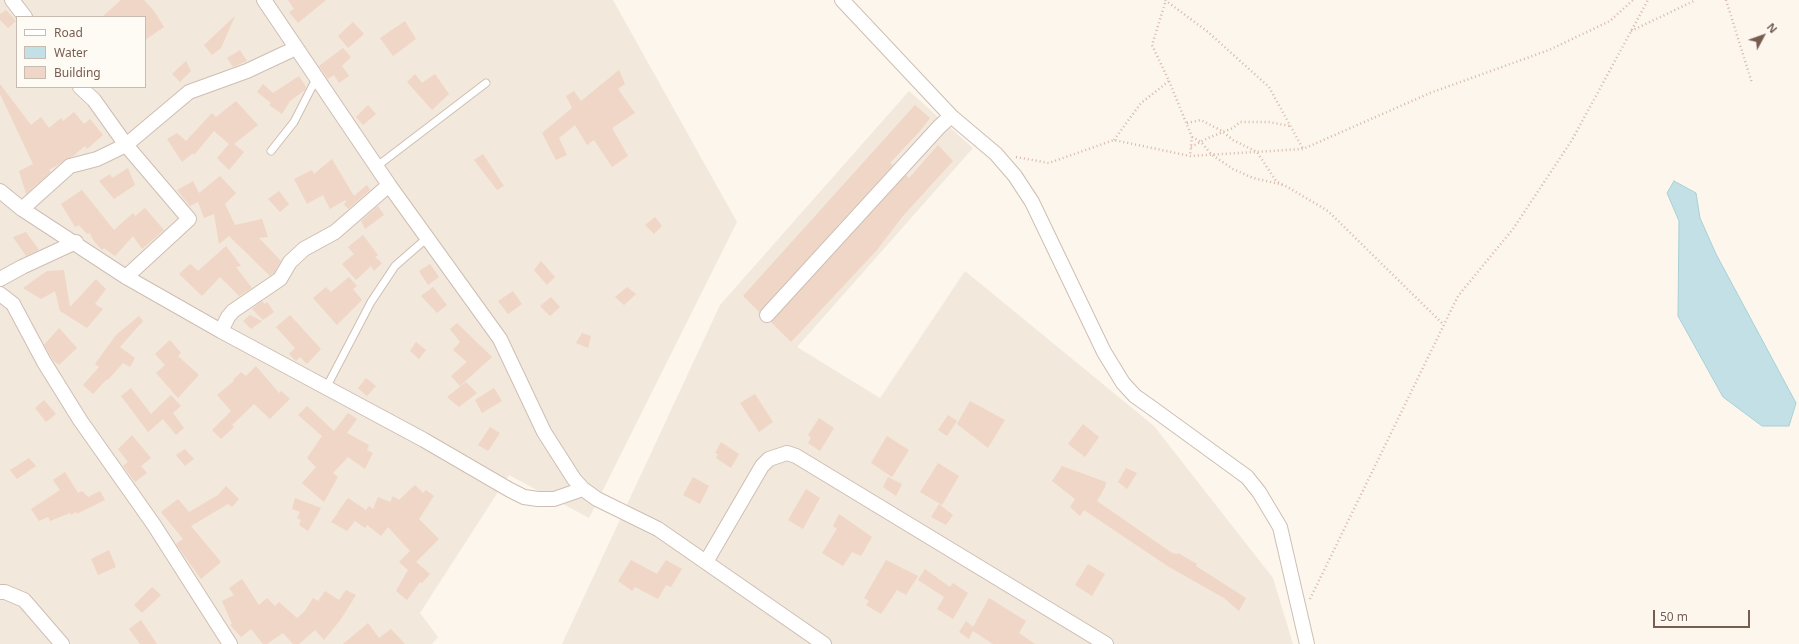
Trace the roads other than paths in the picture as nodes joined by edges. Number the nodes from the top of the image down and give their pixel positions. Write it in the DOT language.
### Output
graph roads {
  1 [pos="12,0"];
  2 [pos="264,0"];
  3 [pos="842,0"];
  4 [pos="24,16"];
  5 [pos="296,48"];
  6 [pos="316,79"];
  7 [pos="486,83"];
  8 [pos="81,88"];
  9 [pos="951,116"];
  10 [pos="126,145"];
  11 [pos="271,151"];
  12 [pos="376,167"];
  13 [pos="388,185"];
  14 [pos="0,191"];
  15 [pos="22,209"];
  16 [pos="427,238"];
  17 [pos="76,242"];
  18 [pos="126,277"];
  19 [pos="0,279"];
  20 [pos="0,294"];
  21 [pos="767,315"];
  22 [pos="221,332"];
  23 [pos="326,388"];
  24 [pos="584,489"];
  25 [pos="706,562"];
  26 [pos="0,592"];
  27 [pos="62,644"];
  28 [pos="230,644"];
  29 [pos="824,644"];
  30 [pos="1106,644"];
  31 [pos="1307,644"];
  1 -- 4 [label="street"];
  2 -- 5 [label="street"];
  3 -- 9 [label="street"];
  5 -- 6 [label="street"];
  5 -- 10 [label="street"];
  6 -- 11 [label="lane"];
  6 -- 12 [label="street"];
  7 -- 12 [label="lane"];
  8 -- 10 [label="street"];
  9 -- 21 [label="street"];
  9 -- 31 [label="street"];
  10 -- 15 [label="street"];
  10 -- 18 [label="street"];
  12 -- 13 [label="street"];
  13 -- 16 [label="street"];
  13 -- 22 [label="street"];
  14 -- 15 [label="street"];
  15 -- 17 [label="street"];
  16 -- 23 [label="lane"];
  16 -- 24 [label="street"];
  17 -- 18 [label="street"];
  17 -- 19 [label="street"];
  18 -- 22 [label="street"];
  20 -- 28 [label="street"];
  22 -- 23 [label="street"];
  23 -- 24 [label="street"];
  24 -- 25 [label="street"];
  25 -- 29 [label="street"];
  25 -- 30 [label="street"];
  26 -- 27 [label="street"];
}
